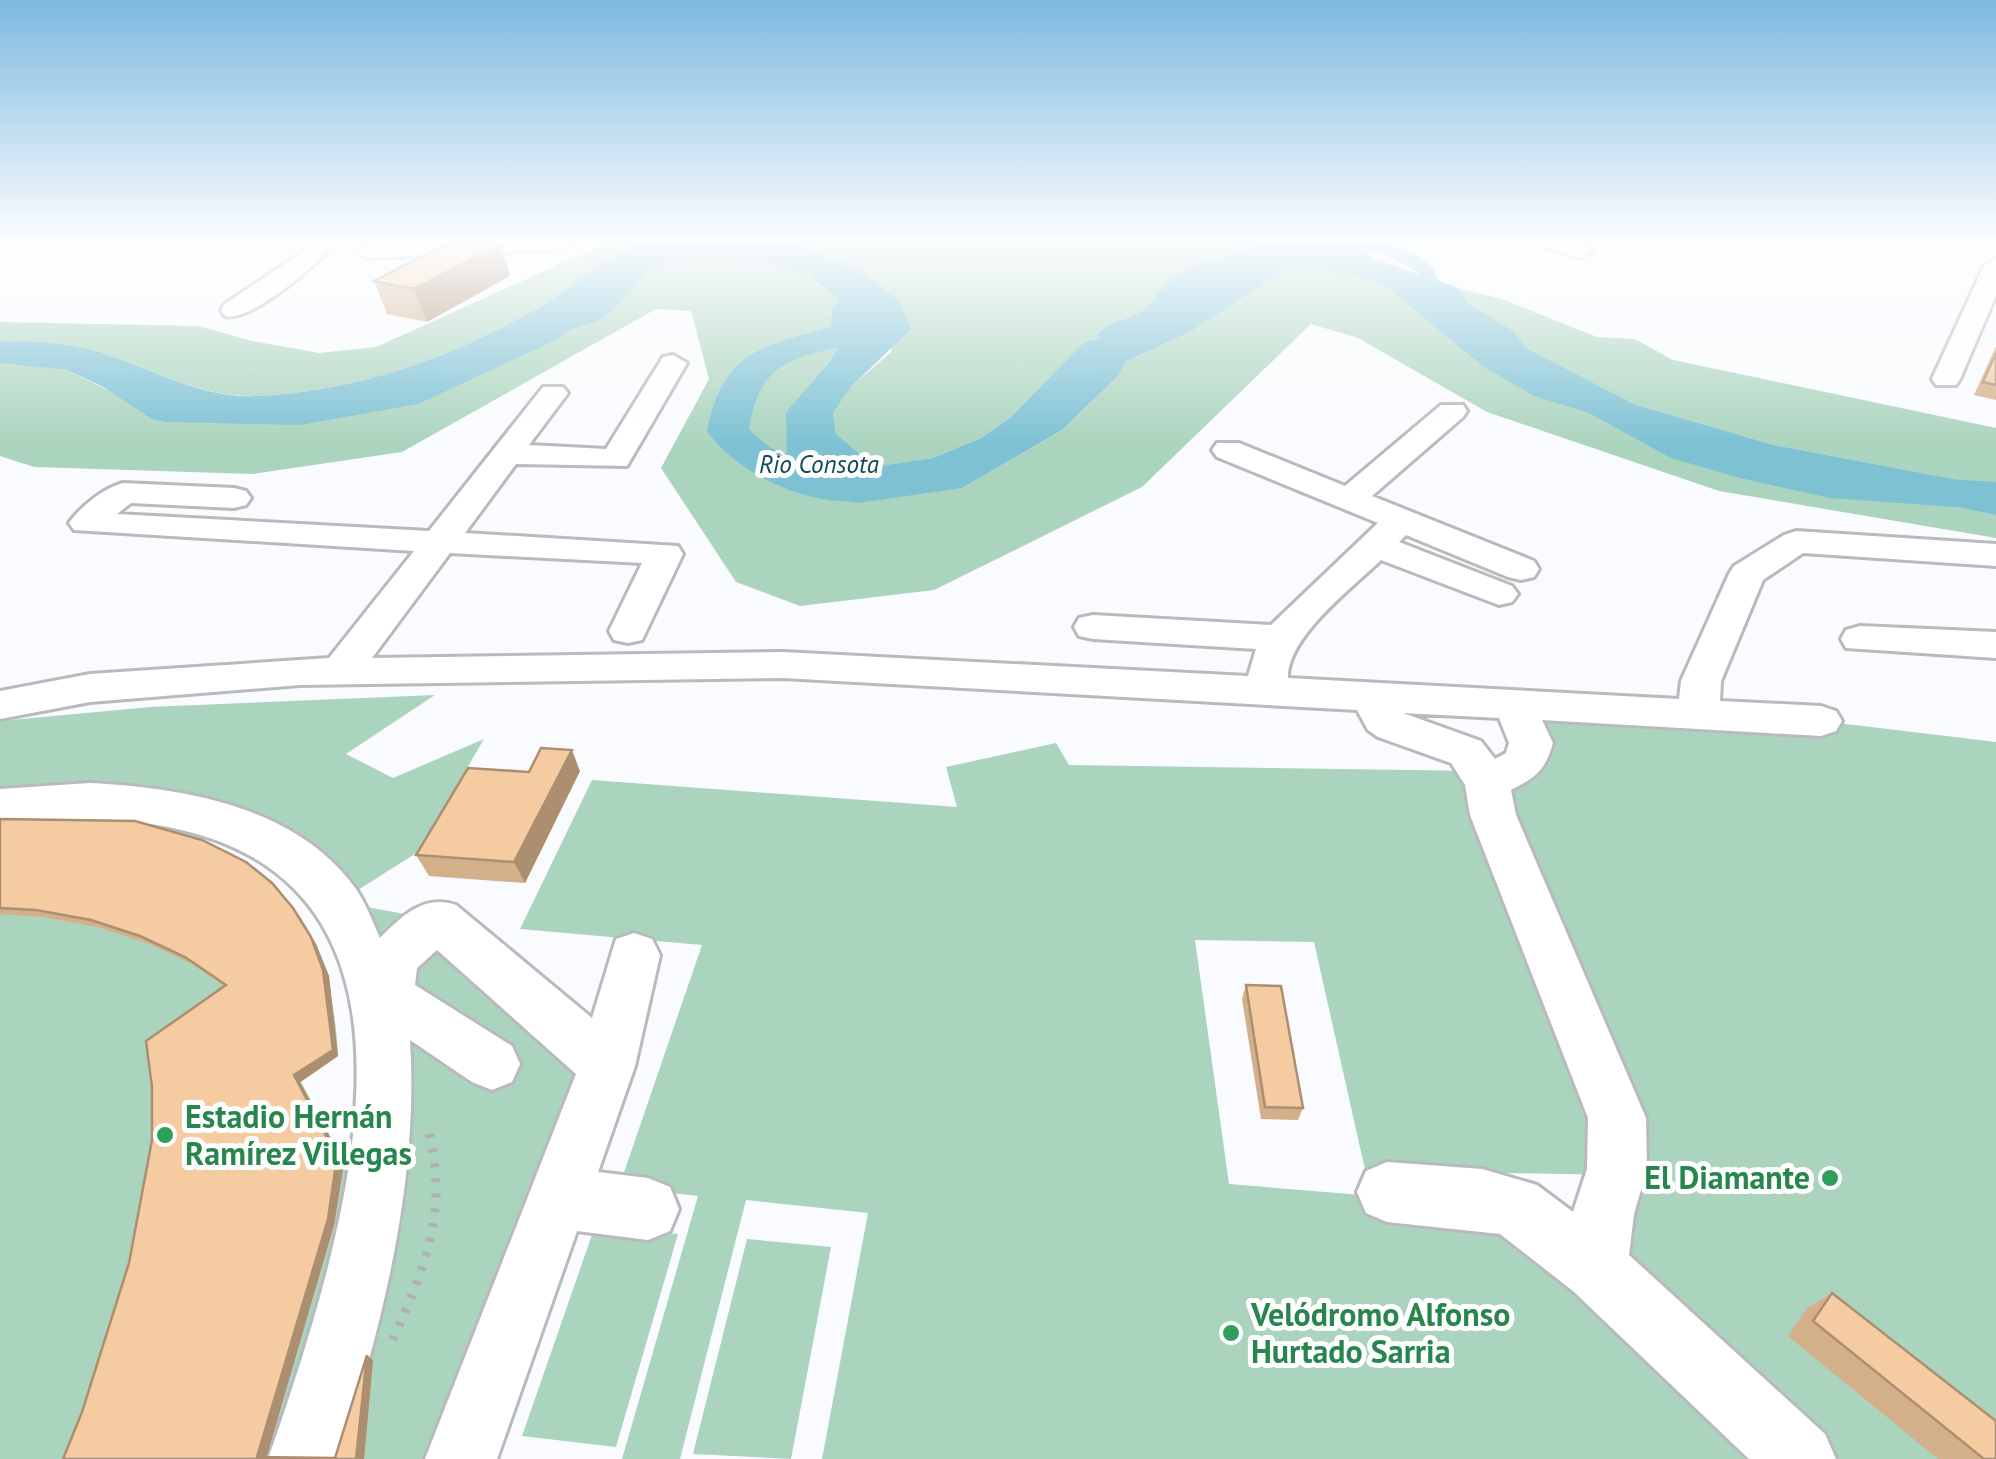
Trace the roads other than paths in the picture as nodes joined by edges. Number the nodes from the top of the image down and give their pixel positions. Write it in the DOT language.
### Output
graph roads {
  1 [pos="276,309"];
  2 [pos="1977,309"];
  3 [pos="264,318"];
  4 [pos="1962,344"];
  5 [pos="1996,353"];
  6 [pos="673,364"];
  7 [pos="1946,379"];
  8 [pos="553,394"];
  9 [pos="1452,411"];
  10 [pos="1228,450"];
  11 [pos="508,454"];
  12 [pos="234,498"];
  13 [pos="1348,499"];
  14 [pos="1389,532"];
  15 [pos="443,541"];
  16 [pos="1996,556"];
  17 [pos="1510,582"];
  18 [pos="1093,627"];
  19 [pos="628,631"];
  20 [pos="1280,638"];
  21 [pos="1860,639"];
  22 [pos="1996,645"];
  23 [pos="341,671"];
  24 [pos="1268,692"];
  25 [pos="1371,697"];
  26 [pos="1514,704"];
  27 [pos="0,705"];
  28 [pos="1699,714"];
  29 [pos="1821,720"];
  30 [pos="1487,782"];
  31 [pos="0,806"];
  32 [pos="634,954"];
  33 [pos="492,1064"];
  34 [pos="606,1066"];
  35 [pos="1387,1192"];
  36 [pos="560,1198"];
  37 [pos="648,1209"];
  38 [pos="1596,1268"];
  39 [pos="304,1459"];
  40 [pos="461,1459"];
  41 [pos="1800,1459"];
  1 -- 3 [label="street"];
  2 -- 4 [label="street"];
  4 -- 5 [label="street"];
  4 -- 7 [label="street"];
  6 -- 11 [label="street"];
  8 -- 11 [label="street"];
  9 -- 13 [label="street"];
  10 -- 13 [label="street"];
  11 -- 15 [label="street"];
  12 -- 15 [label="street"];
  13 -- 14 [label="street"];
  14 -- 17 [label="street"];
  14 -- 20 [label="street"];
  15 -- 19 [label="street"];
  15 -- 23 [label="street"];
  16 -- 28 [label="street"];
  18 -- 20 [label="street"];
  20 -- 24 [label="street"];
  21 -- 22 [label="street"];
  23 -- 24 [label="street"];
  23 -- 27 [label="street"];
  24 -- 25 [label="street"];
  25 -- 26 [label="street"];
  25 -- 30 [label="street"];
  26 -- 28 [label="street"];
  26 -- 30 [label="street"];
  28 -- 29 [label="street"];
  30 -- 38 [label="street"];
  31 -- 39 [label="street"];
  32 -- 34 [label="street"];
  33 -- 34 [label="street"];
  34 -- 36 [label="street"];
  35 -- 38 [label="street"];
  36 -- 37 [label="street"];
  36 -- 40 [label="street"];
  38 -- 41 [label="street"];
}
